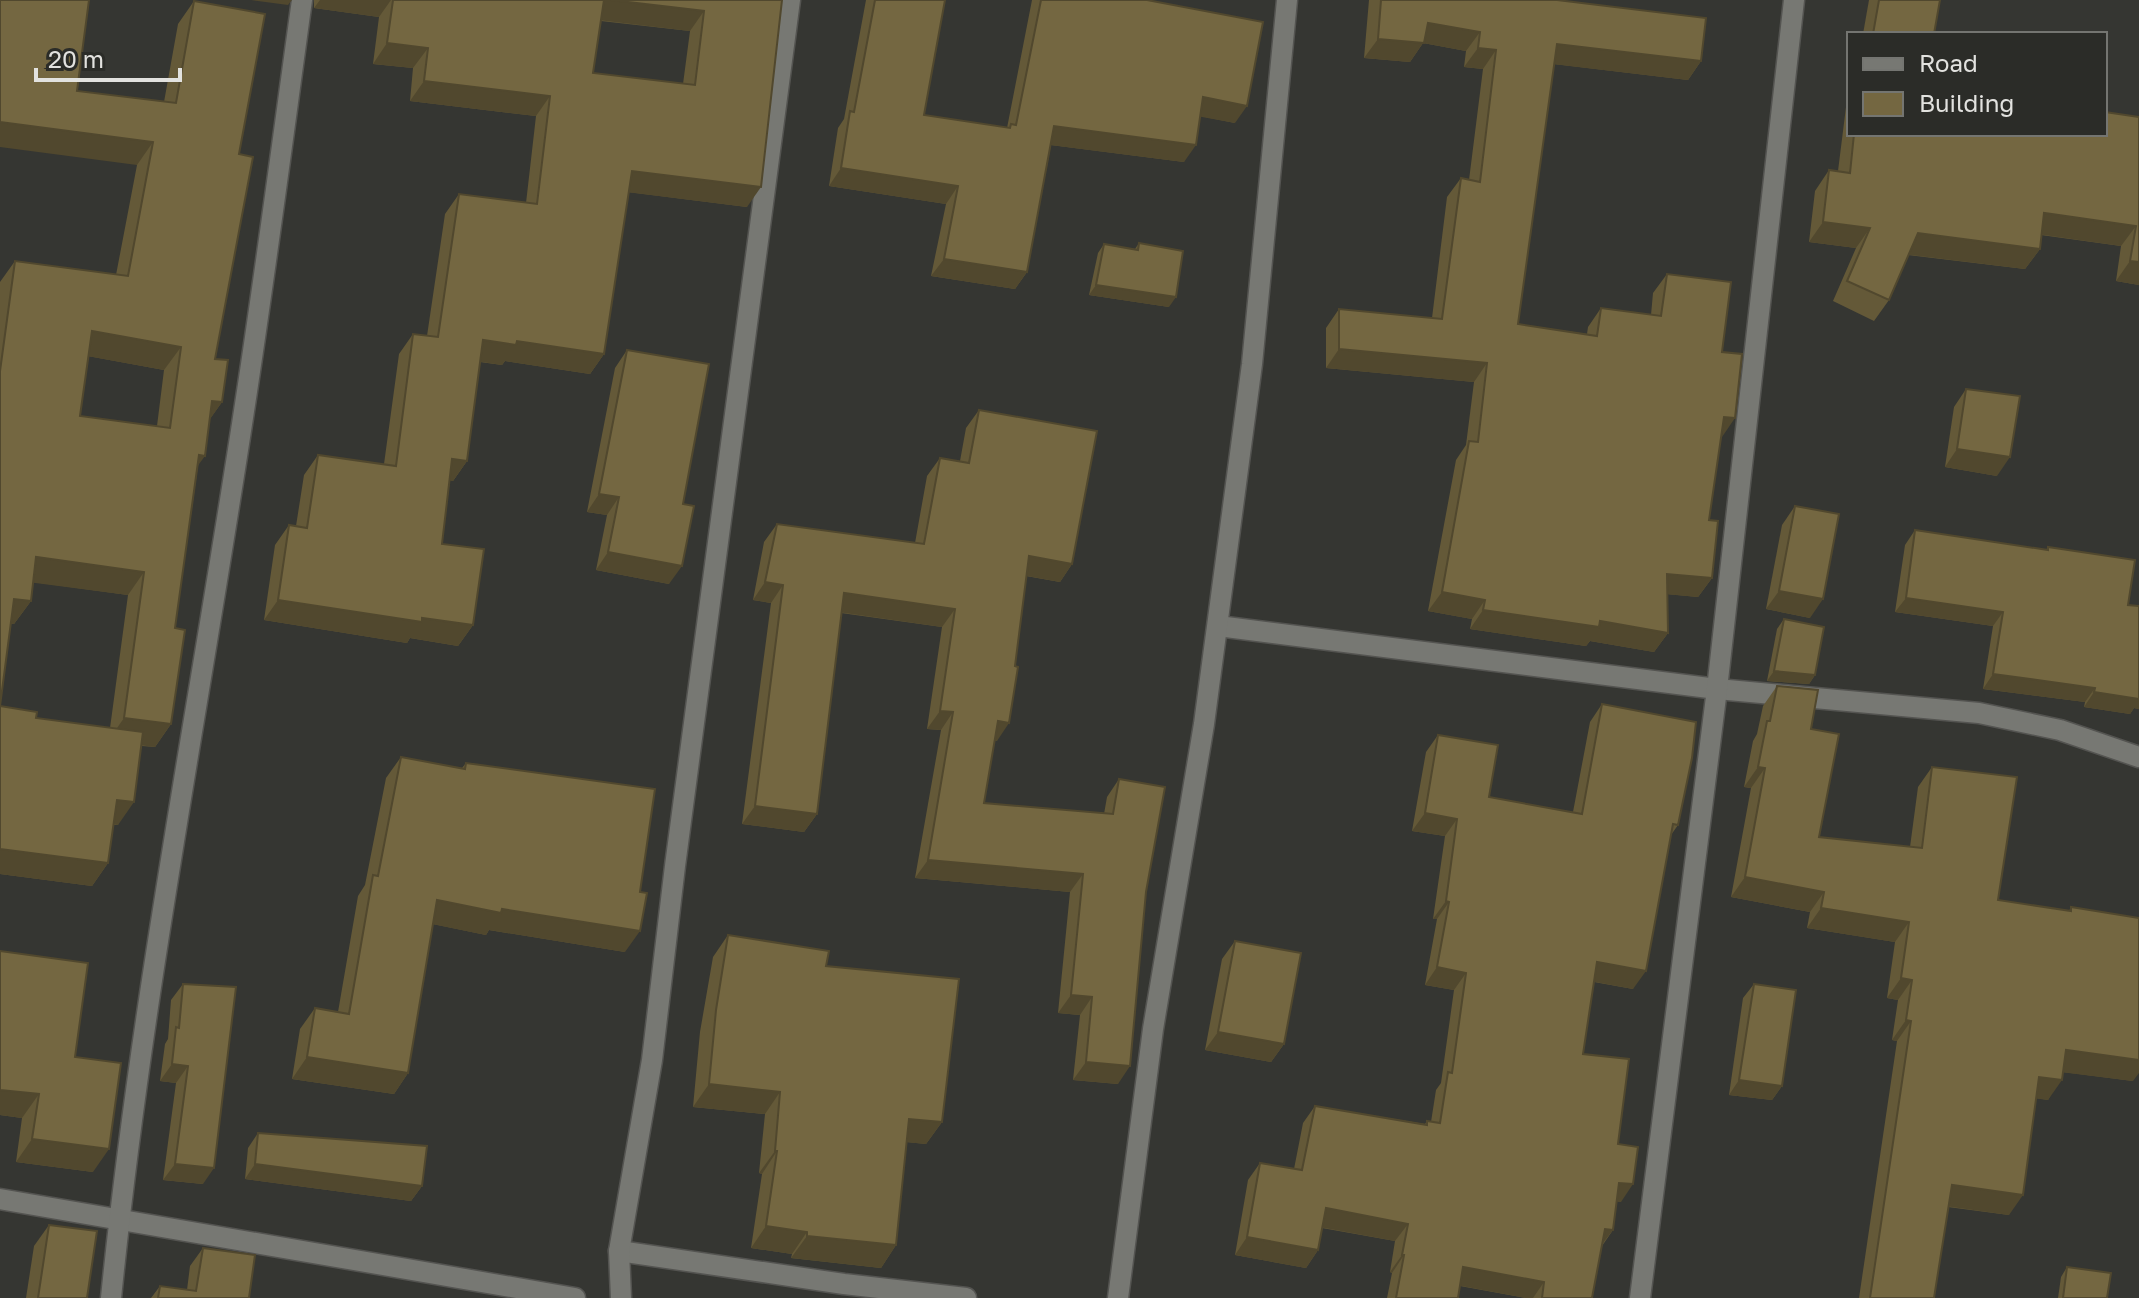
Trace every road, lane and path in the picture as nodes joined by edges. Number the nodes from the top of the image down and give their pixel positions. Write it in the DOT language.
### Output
graph roads {
  1 [pos="302,0"];
  2 [pos="790,0"];
  3 [pos="1287,0"];
  4 [pos="1794,0"];
  5 [pos="1218,626"];
  6 [pos="1717,689"];
  7 [pos="2139,757"];
  8 [pos="0,1199"];
  9 [pos="119,1220"];
  10 [pos="619,1251"];
  11 [pos="111,1298"];
  12 [pos="575,1298"];
  13 [pos="621,1298"];
  14 [pos="966,1298"];
  15 [pos="1118,1298"];
  16 [pos="1640,1298"];
  1 -- 9 [label="street"];
  2 -- 10 [label="street"];
  3 -- 5 [label="street"];
  4 -- 6 [label="street"];
  5 -- 6 [label="street"];
  5 -- 15 [label="street"];
  6 -- 7 [label="street"];
  6 -- 16 [label="street"];
  8 -- 9 [label="street"];
  9 -- 11 [label="street"];
  9 -- 12 [label="street"];
  10 -- 13 [label="street"];
  10 -- 14 [label="street"];
}
